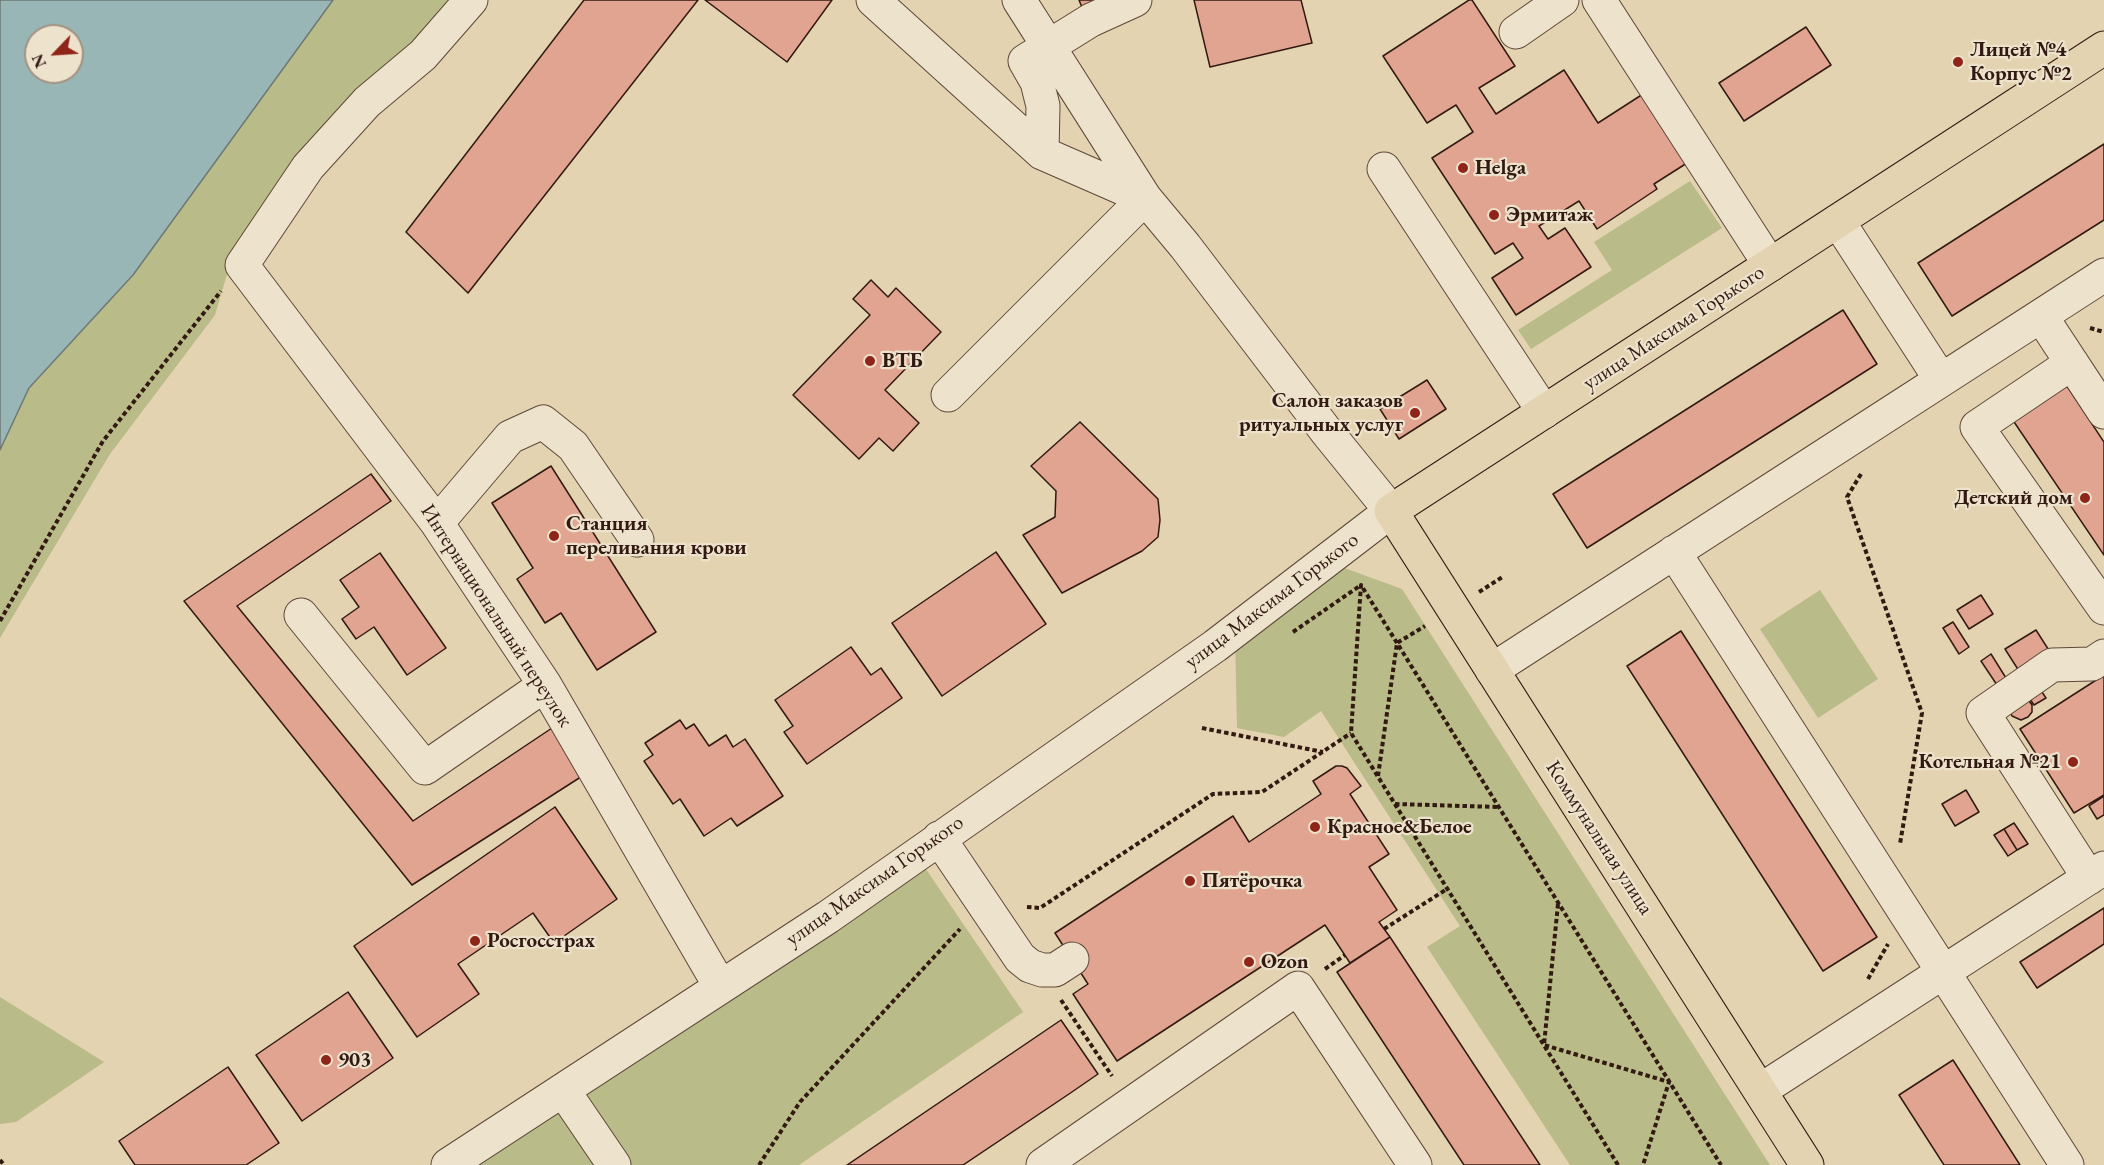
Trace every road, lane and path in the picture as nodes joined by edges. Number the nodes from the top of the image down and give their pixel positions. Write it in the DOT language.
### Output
graph roads {
  1 [pos="471,0"];
  2 [pos="873,0"];
  3 [pos="1019,0"];
  4 [pos="1135,0"];
  5 [pos="1562,0"];
  6 [pos="1599,0"];
  7 [pos="1516,32"];
  8 [pos="1050,47"];
  9 [pos="2104,48"];
  10 [pos="1042,153"];
  11 [pos="1384,169"];
  12 [pos="1145,198"];
  13 [pos="1838,221"];
  14 [pos="242,265"];
  15 [pos="1770,265"];
  16 [pos="2104,275"];
  17 [pos="2041,316"];
  18 [pos="2072,363"];
  19 [pos="1941,380"];
  20 [pos="948,395"];
  21 [pos="1544,411"];
  22 [pos="2104,412"];
  23 [pos="1867,428"];
  24 [pos="1391,511"];
  25 [pos="437,523"];
  26 [pos="637,540"];
  27 [pos="1674,552"];
  28 [pos="2104,608"];
  29 [pos="301,615"];
  30 [pos="0,621"];
  31 [pos="1397,643"];
  32 [pos="2104,656"];
  33 [pos="1492,670"];
  34 [pos="545,685"];
  35 [pos="1202,728"];
  36 [pos="1351,733"];
  37 [pos="1324,752"];
  38 [pos="1378,777"];
  39 [pos="1395,804"];
  40 [pos="1499,807"];
  41 [pos="939,838"];
  42 [pos="2096,873"];
  43 [pos="1447,889"];
  44 [pos="1892,892"];
  45 [pos="981,901"];
  46 [pos="1558,903"];
  47 [pos="960,928"];
  48 [pos="1384,929"];
  49 [pos="1072,959"];
  50 [pos="1943,972"];
  51 [pos="720,986"];
  52 [pos="1544,1045"];
  53 [pos="1669,1082"];
  54 [pos="563,1089"];
  55 [pos="1761,1090"];
  56 [pos="0,1160"];
  57 [pos="4,1165"];
  58 [pos="448,1165"];
  59 [pos="614,1165"];
  60 [pos="759,1165"];
  61 [pos="1043,1165"];
  62 [pos="1415,1165"];
  63 [pos="1618,1165"];
  64 [pos="1643,1165"];
  65 [pos="1721,1165"];
  66 [pos="1807,1165"];
  67 [pos="2067,1165"];
  1 -- 14 [label="street"];
  2 -- 10 [label="street"];
  3 -- 8 [label="street"];
  4 -- 8 [label="street"];
  5 -- 7 [label="street"];
  6 -- 15 [label="street"];
  8 -- 10 [label="street"];
  8 -- 12 [label="street"];
  9 -- 13 [label="main road, улица Максима Горького"];
  10 -- 12 [label="street"];
  11 -- 21 [label="street"];
  12 -- 20 [label="street"];
  12 -- 24 [label="street"];
  13 -- 15 [label="main road, улица Максима Горького"];
  13 -- 19 [label="street"];
  14 -- 25 [label="street, Интернациональный переулок"];
  14 -- 30 [label="path"];
  15 -- 21 [label="main road, улица Максима Горького"];
  16 -- 17 [label="street"];
  17 -- 18 [label="street"];
  17 -- 19 [label="street"];
  18 -- 22 [label="street"];
  18 -- 28 [label="street"];
  19 -- 23 [label="street"];
  21 -- 24 [label="main road, улица Максима Горького"];
  23 -- 27 [label="street"];
  23 -- 44 [label="path"];
  24 -- 33 [label="main road, Коммунальная улица"];
  24 -- 41 [label="street, улица Максима Горького"];
  25 -- 26 [label="street"];
  25 -- 34 [label="street, Интернациональный переулок"];
  27 -- 33 [label="street"];
  27 -- 44 [label="street"];
  29 -- 34 [label="street"];
  31 -- 36 [label="path"];
  31 -- 38 [label="path"];
  31 -- 40 [label="path"];
  32 -- 42 [label="street"];
  33 -- 55 [label="main road, Коммунальная улица"];
  34 -- 51 [label="street, Интернациональный переулок"];
  35 -- 37 [label="path"];
  36 -- 37 [label="path"];
  36 -- 38 [label="path"];
  37 -- 45 [label="path"];
  38 -- 39 [label="path"];
  39 -- 40 [label="path"];
  39 -- 43 [label="path"];
  40 -- 46 [label="path"];
  41 -- 45 [label="street"];
  41 -- 51 [label="street, улица Максима Горького"];
  42 -- 50 [label="street"];
  43 -- 48 [label="path"];
  43 -- 52 [label="path"];
  44 -- 50 [label="street"];
  45 -- 49 [label="street"];
  46 -- 52 [label="path"];
  46 -- 53 [label="path"];
  47 -- 60 [label="path"];
  50 -- 55 [label="street"];
  50 -- 67 [label="street"];
  51 -- 54 [label="street, улица Максима Горького"];
  52 -- 53 [label="path"];
  52 -- 63 [label="path"];
  53 -- 64 [label="path"];
  53 -- 65 [label="path"];
  54 -- 58 [label="street, улица Максима Горького"];
  54 -- 59 [label="street"];
  55 -- 66 [label="main road, Коммунальная улица"];
  56 -- 57 [label="path"];
  61 -- 62 [label="street"];
}
